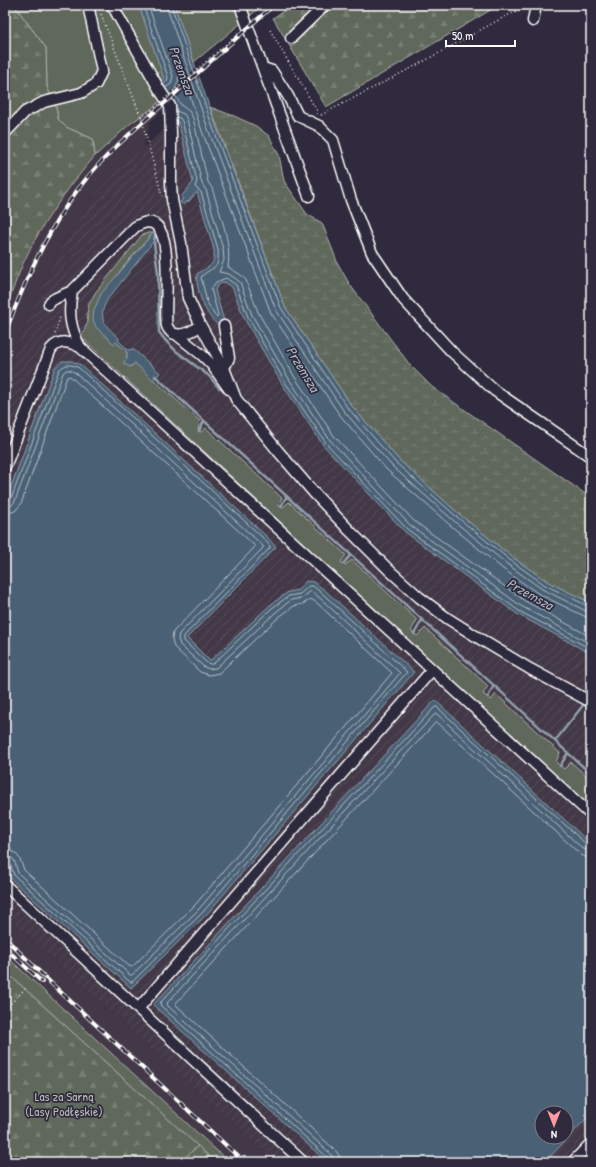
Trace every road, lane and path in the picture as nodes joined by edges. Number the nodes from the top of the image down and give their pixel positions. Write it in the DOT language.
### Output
graph roads {
  1 [pos="88,5"];
  2 [pos="112,5"];
  3 [pos="240,5"];
  4 [pos="325,5"];
  5 [pos="531,5"];
  6 [pos="536,5"];
  7 [pos="573,5"];
  8 [pos="591,7"];
  9 [pos="100,11"];
  10 [pos="533,21"];
  11 [pos="247,25"];
  12 [pos="270,30"];
  13 [pos="291,38"];
  14 [pos="263,68"];
  15 [pos="5,133"];
  16 [pos="309,196"];
  17 [pos="72,291"];
  18 [pos="49,304"];
  19 [pos="61,315"];
  20 [pos="201,326"];
  21 [pos="224,326"];
  22 [pos="176,334"];
  23 [pos="80,347"];
  24 [pos="51,349"];
  25 [pos="224,368"];
  26 [pos="236,399"];
  27 [pos="591,457"];
  28 [pos="5,467"];
  29 [pos="432,670"];
  30 [pos="591,702"];
  31 [pos="591,815"];
  32 [pos="5,885"];
  33 [pos="26,988"];
  34 [pos="5,1009"];
  35 [pos="138,1009"];
  36 [pos="591,1144"];
  37 [pos="303,1162"];
  38 [pos="573,1162"];
  1 -- 15 [label="lane"];
  2 -- 20 [label="lane"];
  3 -- 11 [label="lane"];
  4 -- 13 [label="lane"];
  5 -- 12 [label="path"];
  6 -- 10 [label="lane"];
  7 -- 8 [label="path"];
  9 -- 11 [label="path, bridge"];
  11 -- 14 [label="lane"];
  14 -- 16 [label="lane"];
  14 -- 27 [label="lane"];
  17 -- 18 [label="lane"];
  17 -- 22 [label="lane"];
  17 -- 23 [label="lane"];
  19 -- 24 [label="path"];
  20 -- 22 [label="lane"];
  20 -- 25 [label="lane"];
  21 -- 25 [label="lane"];
  22 -- 26 [label="lane"];
  23 -- 24 [label="lane"];
  23 -- 29 [label="lane"];
  24 -- 28 [label="lane"];
  25 -- 26 [label="lane"];
  26 -- 30 [label="lane"];
  29 -- 31 [label="lane"];
  29 -- 35 [label="lane"];
  32 -- 35 [label="lane"];
  33 -- 34 [label="path"];
  35 -- 37 [label="lane"];
  36 -- 38 [label="lane"];
}
